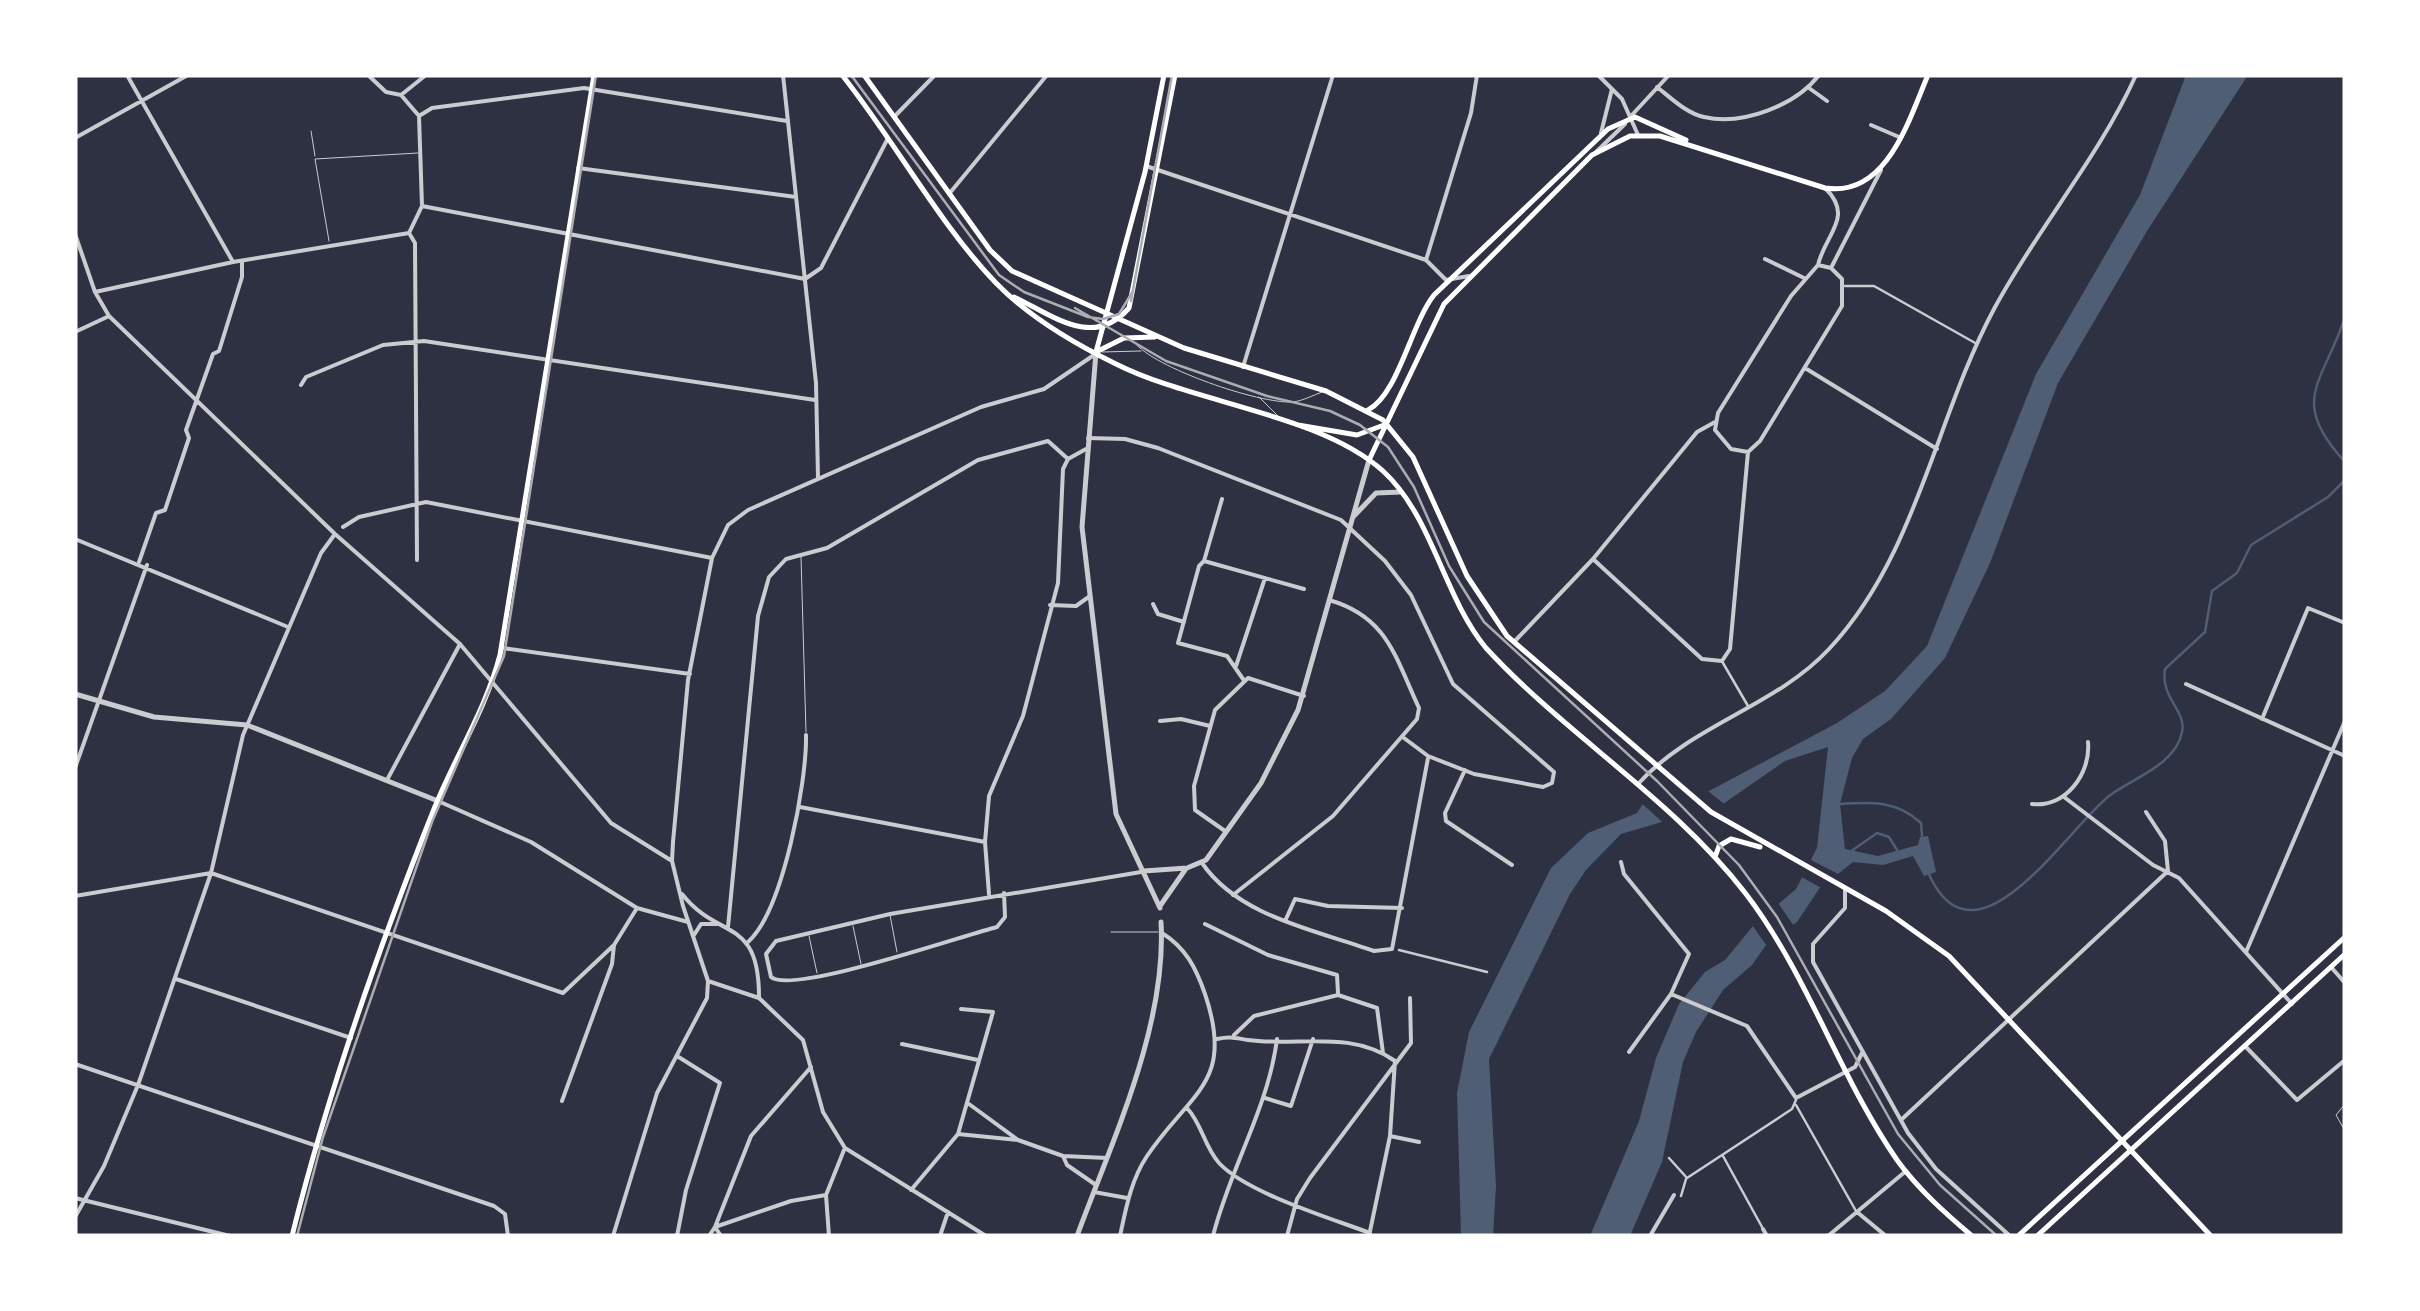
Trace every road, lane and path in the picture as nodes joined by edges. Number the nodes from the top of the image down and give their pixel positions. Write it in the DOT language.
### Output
graph roads {
  1 [pos="127,75"];
  2 [pos="188,75"];
  3 [pos="368,75"];
  4 [pos="426,75"];
  5 [pos="594,75"];
  6 [pos="783,75"];
  7 [pos="842,75"];
  8 [pos="864,75"];
  9 [pos="935,75"];
  10 [pos="1047,75"];
  11 [pos="1164,75"];
  12 [pos="1175,75"];
  13 [pos="1333,75"];
  14 [pos="1477,75"];
  15 [pos="1598,75"];
  16 [pos="1658,75"];
  17 [pos="1669,75"];
  18 [pos="1819,75"];
  19 [pos="1928,75"];
  20 [pos="2136,75"];
  21 [pos="1663,81"];
  22 [pos="1657,87"];
  23 [pos="591,88"];
  24 [pos="1809,88"];
  25 [pos="1612,89"];
  26 [pos="401,95"];
  27 [pos="142,99"];
  28 [pos="1827,101"];
  29 [pos="419,116"];
  30 [pos="1631,116"];
  31 [pos="894,117"];
  32 [pos="789,121"];
  33 [pos="1871,124"];
  34 [pos="311,130"];
  35 [pos="888,135"];
  36 [pos="1601,135"];
  37 [pos="1638,135"];
  38 [pos="1900,137"];
  39 [pos="75,138"];
  40 [pos="1693,143"];
  41 [pos="418,153"];
  42 [pos="1592,155"];
  43 [pos="315,159"];
  44 [pos="1146,166"];
  45 [pos="578,168"];
  46 [pos="1882,168"];
  47 [pos="1158,170"];
  48 [pos="1826,188"];
  49 [pos="949,194"];
  50 [pos="796,197"];
  51 [pos="422,206"];
  52 [pos="1293,214"];
  53 [pos="409,233"];
  54 [pos="75,234"];
  55 [pos="567,235"];
  56 [pos="329,244"];
  57 [pos="82,254"];
  58 [pos="75,257"];
  59 [pos="1766,259"];
  60 [pos="1426,260"];
  61 [pos="233,262"];
  62 [pos="242,262"];
  63 [pos="1818,265"];
  64 [pos="1831,268"];
  65 [pos="1469,276"];
  66 [pos="1804,278"];
  67 [pos="805,279"];
  68 [pos="1446,280"];
  69 [pos="1845,286"];
  70 [pos="95,292"];
  71 [pos="1007,293"];
  72 [pos="1106,311"];
  73 [pos="109,316"];
  74 [pos="1120,318"];
  75 [pos="1101,330"];
  76 [pos="75,332"];
  77 [pos="1132,337"];
  78 [pos="1158,337"];
  79 [pos="418,343"];
  80 [pos="1978,345"];
  81 [pos="1096,352"];
  82 [pos="1144,352"];
  83 [pos="548,359"];
  84 [pos="1242,368"];
  85 [pos="1805,368"];
  86 [pos="301,385"];
  87 [pos="1326,391"];
  88 [pos="1256,395"];
  89 [pos="196,399"];
  90 [pos="815,400"];
  91 [pos="1368,410"];
  92 [pos="1715,422"];
  93 [pos="1287,424"];
  94 [pos="1386,424"];
  95 [pos="1088,438"];
  96 [pos="1938,449"];
  97 [pos="1086,450"];
  98 [pos="1748,452"];
  99 [pos="1068,459"];
  100 [pos="1369,460"];
  101 [pos="1232,475"];
  102 [pos="818,478"];
  103 [pos="1228,483"];
  104 [pos="1401,492"];
  105 [pos="1222,499"];
  106 [pos="416,504"];
  107 [pos="524,520"];
  108 [pos="1349,522"];
  109 [pos="343,527"];
  110 [pos="335,534"];
  111 [pos="75,539"];
  112 [pos="801,557"];
  113 [pos="712,558"];
  114 [pos="1593,559"];
  115 [pos="417,560"];
  116 [pos="139,562"];
  117 [pos="1202,564"];
  118 [pos="147,565"];
  119 [pos="1265,578"];
  120 [pos="1304,589"];
  121 [pos="1318,594"];
  122 [pos="1090,596"];
  123 [pos="1330,598"];
  124 [pos="1153,604"];
  125 [pos="1050,605"];
  126 [pos="1184,622"];
  127 [pos="2345,623"];
  128 [pos="289,628"];
  129 [pos="1514,642"];
  130 [pos="460,644"];
  131 [pos="502,648"];
  132 [pos="1722,661"];
  133 [pos="1236,666"];
  134 [pos="690,674"];
  135 [pos="1244,679"];
  136 [pos="493,682"];
  137 [pos="2186,684"];
  138 [pos="75,694"];
  139 [pos="1304,696"];
  140 [pos="99,702"];
  141 [pos="1748,706"];
  142 [pos="2262,719"];
  143 [pos="1160,720"];
  144 [pos="2345,721"];
  145 [pos="247,725"];
  146 [pos="1210,726"];
  147 [pos="806,735"];
  148 [pos="1404,738"];
  149 [pos="2088,742"];
  150 [pos="2332,750"];
  151 [pos="1428,756"];
  152 [pos="2345,756"];
  153 [pos="1654,766"];
  154 [pos="75,768"];
  155 [pos="1465,770"];
  156 [pos="387,780"];
  157 [pos="1639,786"];
  158 [pos="2064,797"];
  159 [pos="438,801"];
  160 [pos="2032,804"];
  161 [pos="800,807"];
  162 [pos="2146,812"];
  163 [pos="1227,832"];
  164 [pos="985,842"];
  165 [pos="1773,851"];
  166 [pos="1715,857"];
  167 [pos="672,861"];
  168 [pos="1621,862"];
  169 [pos="1202,863"];
  170 [pos="1512,865"];
  171 [pos="1187,868"];
  172 [pos="1144,871"];
  173 [pos="2168,871"];
  174 [pos="211,873"];
  175 [pos="1845,889"];
  176 [pos="1004,893"];
  177 [pos="682,894"];
  178 [pos="1234,895"];
  179 [pos="75,896"];
  180 [pos="990,896"];
  181 [pos="637,908"];
  182 [pos="1402,908"];
  183 [pos="890,914"];
  184 [pos="1286,919"];
  185 [pos="1161,922"];
  186 [pos="689,923"];
  187 [pos="852,923"];
  188 [pos="721,924"];
  189 [pos="1205,924"];
  190 [pos="728,927"];
  191 [pos="389,931"];
  192 [pos="1111,932"];
  193 [pos="1162,932"];
  194 [pos="809,934"];
  195 [pos="694,935"];
  196 [pos="2345,937"];
  197 [pos="748,942"];
  198 [pos="614,945"];
  199 [pos="1395,950"];
  200 [pos="2246,952"];
  201 [pos="2345,954"];
  202 [pos="898,956"];
  203 [pos="861,967"];
  204 [pos="2331,967"];
  205 [pos="1487,972"];
  206 [pos="818,976"];
  207 [pos="176,979"];
  208 [pos="708,982"];
  209 [pos="2345,982"];
  210 [pos="1671,994"];
  211 [pos="2282,994"];
  212 [pos="1338,995"];
  213 [pos="760,998"];
  214 [pos="1410,998"];
  215 [pos="2292,1004"];
  216 [pos="961,1009"];
  217 [pos="2010,1018"];
  218 [pos="1234,1035"];
  219 [pos="352,1038"];
  220 [pos="1217,1039"];
  221 [pos="1277,1039"];
  222 [pos="1312,1039"];
  223 [pos="902,1044"];
  224 [pos="2245,1046"];
  225 [pos="1629,1052"];
  226 [pos="1383,1053"];
  227 [pos="1862,1053"];
  228 [pos="677,1056"];
  229 [pos="978,1060"];
  230 [pos="1395,1061"];
  231 [pos="75,1064"];
  232 [pos="2344,1064"];
  233 [pos="811,1066"];
  234 [pos="1848,1072"];
  235 [pos="138,1085"];
  236 [pos="1265,1098"];
  237 [pos="562,1101"];
  238 [pos="1796,1101"];
  239 [pos="969,1104"];
  240 [pos="2345,1104"];
  241 [pos="1187,1108"];
  242 [pos="1901,1120"];
  243 [pos="2345,1131"];
  244 [pos="958,1134"];
  245 [pos="1390,1136"];
  246 [pos="1018,1140"];
  247 [pos="2122,1140"];
  248 [pos="1419,1142"];
  249 [pos="315,1146"];
  250 [pos="844,1148"];
  251 [pos="2131,1149"];
  252 [pos="1063,1156"];
  253 [pos="1724,1157"];
  254 [pos="1107,1158"];
  255 [pos="1669,1158"];
  256 [pos="1906,1171"];
  257 [pos="1232,1173"];
  258 [pos="1687,1178"];
  259 [pos="1095,1188"];
  260 [pos="911,1190"];
  261 [pos="826,1195"];
  262 [pos="1678,1196"];
  263 [pos="75,1198"];
  264 [pos="1127,1198"];
  265 [pos="84,1202"];
  266 [pos="1294,1206"];
  267 [pos="948,1212"];
  268 [pos="1856,1212"];
  269 [pos="75,1217"];
  270 [pos="715,1227"];
  271 [pos="1764,1229"];
  272 [pos="1369,1235"];
  273 [pos="230,1236"];
  274 [pos="292,1236"];
  275 [pos="508,1236"];
  276 [pos="613,1236"];
  277 [pos="677,1236"];
  278 [pos="709,1236"];
  279 [pos="721,1236"];
  280 [pos="829,1236"];
  281 [pos="940,1236"];
  282 [pos="986,1236"];
  283 [pos="1076,1236"];
  284 [pos="1120,1236"];
  285 [pos="1214,1236"];
  286 [pos="1287,1236"];
  287 [pos="1650,1236"];
  288 [pos="1767,1236"];
  289 [pos="1828,1236"];
  290 [pos="1886,1236"];
  291 [pos="1972,1236"];
  292 [pos="2010,1236"];
  293 [pos="2018,1236"];
  294 [pos="2037,1236"];
  295 [pos="2211,1236"];
  1 -- 27 [label="street"];
  2 -- 27 [label="street"];
  3 -- 26 [label="street"];
  4 -- 26 [label="street"];
  5 -- 23 [label="main road"];
  6 -- 32 [label="street"];
  7 -- 35 [label="main road"];
  8 -- 31 [label="main road"];
  9 -- 31 [label="street"];
  10 -- 49 [label="street"];
  11 -- 44 [label="main road"];
  12 -- 47 [label="main road"];
  13 -- 52 [label="street"];
  14 -- 60 [label="street"];
  15 -- 25 [label="street"];
  16 -- 21 [label="street"];
  17 -- 21 [label="street"];
  18 -- 24 [label="street"];
  19 -- 38 [label="main road"];
  20 -- 80 [label="street"];
  21 -- 22 [label="street"];
  22 -- 24 [label="street"];
  22 -- 30 [label="street"];
  23 -- 29 [label="street"];
  23 -- 32 [label="street"];
  23 -- 45 [label="main road"];
  24 -- 28 [label="street"];
  25 -- 30 [label="street"];
  25 -- 36 [label="street"];
  26 -- 29 [label="street"];
  27 -- 39 [label="street"];
  27 -- 61 [label="street"];
  29 -- 41 [label="street"];
  30 -- 36 [label="main road"];
  30 -- 37 [label="street"];
  30 -- 40 [label="main road"];
  30 -- 42 [label="street"];
  31 -- 49 [label="main road"];
  32 -- 50 [label="street"];
  33 -- 38 [label="street"];
  34 -- 43 [label="lane"];
  35 -- 67 [label="street"];
  35 -- 71 [label="main road"];
  36 -- 68 [label="main road"];
  37 -- 40 [label="main road"];
  37 -- 42 [label="main road"];
  38 -- 46 [label="main road"];
  40 -- 48 [label="main road"];
  41 -- 43 [label="lane"];
  41 -- 51 [label="street"];
  42 -- 65 [label="main road"];
  43 -- 56 [label="lane"];
  44 -- 47 [label="street"];
  44 -- 72 [label="main road"];
  45 -- 50 [label="street"];
  45 -- 55 [label="main road"];
  46 -- 48 [label="main road"];
  46 -- 64 [label="street"];
  47 -- 52 [label="street"];
  47 -- 74 [label="main road"];
  48 -- 63 [label="street"];
  49 -- 72 [label="main road"];
  50 -- 67 [label="street"];
  51 -- 53 [label="street"];
  51 -- 55 [label="street"];
  52 -- 60 [label="street"];
  52 -- 84 [label="street"];
  53 -- 56 [label="street"];
  53 -- 79 [label="street"];
  54 -- 57 [label="street"];
  55 -- 67 [label="street"];
  55 -- 83 [label="main road"];
  56 -- 62 [label="street"];
  57 -- 58 [label="street"];
  57 -- 70 [label="street"];
  59 -- 66 [label="street"];
  60 -- 68 [label="street"];
  61 -- 62 [label="street"];
  61 -- 70 [label="street"];
  62 -- 89 [label="street"];
  63 -- 64 [label="street"];
  63 -- 66 [label="street"];
  64 -- 69 [label="street"];
  65 -- 68 [label="street"];
  65 -- 94 [label="main road"];
  66 -- 92 [label="street"];
  67 -- 90 [label="street"];
  68 -- 91 [label="main road"];
  69 -- 80 [label="street"];
  69 -- 85 [label="street"];
  70 -- 73 [label="street"];
  71 -- 75 [label="main road"];
  71 -- 81 [label="main road"];
  72 -- 74 [label="main road"];
  72 -- 75 [label="main road"];
  73 -- 76 [label="street"];
  73 -- 89 [label="street"];
  74 -- 75 [label="main road"];
  74 -- 78 [label="main road"];
  75 -- 81 [label="main road"];
  77 -- 78 [label="main road"];
  77 -- 81 [label="main road"];
  77 -- 82 [label="lane"];
  78 -- 84 [label="main road"];
  79 -- 83 [label="street"];
  79 -- 86 [label="street"];
  79 -- 106 [label="street"];
  80 -- 96 [label="street"];
  81 -- 82 [label="lane"];
  81 -- 93 [label="main road"];
  81 -- 95 [label="street"];
  81 -- 102 [label="street"];
  82 -- 88 [label="lane"];
  83 -- 90 [label="street"];
  83 -- 107 [label="main road"];
  84 -- 87 [label="main road"];
  85 -- 96 [label="street"];
  85 -- 98 [label="street"];
  87 -- 88 [label="lane"];
  87 -- 91 [label="main road"];
  88 -- 93 [label="lane"];
  89 -- 110 [label="street"];
  89 -- 116 [label="street"];
  90 -- 102 [label="street"];
  91 -- 94 [label="main road"];
  92 -- 98 [label="street"];
  92 -- 114 [label="street"];
  93 -- 94 [label="main road"];
  93 -- 100 [label="main road"];
  94 -- 100 [label="main road"];
  94 -- 129 [label="main road"];
  95 -- 97 [label="street"];
  95 -- 101 [label="street"];
  96 -- 141 [label="street"];
  97 -- 99 [label="street"];
  97 -- 122 [label="street"];
  98 -- 132 [label="street"];
  99 -- 112 [label="street"];
  99 -- 125 [label="street"];
  100 -- 104 [label="main road"];
  100 -- 108 [label="street"];
  101 -- 103 [label="street"];
  101 -- 108 [label="street"];
  102 -- 113 [label="street"];
  104 -- 108 [label="street"];
  104 -- 157 [label="main road"];
  105 -- 117 [label="street"];
  106 -- 107 [label="street"];
  106 -- 109 [label="street"];
  106 -- 115 [label="street"];
  107 -- 113 [label="street"];
  107 -- 131 [label="main road"];
  108 -- 123 [label="street"];
  108 -- 155 [label="street"];
  110 -- 128 [label="street"];
  110 -- 130 [label="street"];
  111 -- 116 [label="street"];
  112 -- 147 [label="lane"];
  112 -- 190 [label="street"];
  113 -- 134 [label="street"];
  114 -- 129 [label="street"];
  114 -- 132 [label="street"];
  116 -- 118 [label="street"];
  117 -- 119 [label="street"];
  117 -- 126 [label="street"];
  118 -- 128 [label="street"];
  118 -- 140 [label="street"];
  119 -- 120 [label="street"];
  119 -- 133 [label="street"];
  121 -- 123 [label="street"];
  122 -- 125 [label="street"];
  122 -- 172 [label="street"];
  123 -- 139 [label="street"];
  123 -- 148 [label="street"];
  124 -- 126 [label="street"];
  125 -- 164 [label="street"];
  126 -- 133 [label="street"];
  127 -- 142 [label="street"];
  128 -- 145 [label="street"];
  129 -- 153 [label="main road"];
  130 -- 136 [label="street"];
  130 -- 156 [label="street"];
  131 -- 134 [label="street"];
  131 -- 136 [label="main road"];
  132 -- 141 [label="street"];
  133 -- 135 [label="street"];
  134 -- 167 [label="street"];
  135 -- 139 [label="street"];
  135 -- 146 [label="street"];
  136 -- 159 [label="main road"];
  136 -- 167 [label="street"];
  137 -- 142 [label="street"];
  138 -- 140 [label="street"];
  139 -- 163 [label="street"];
  140 -- 145 [label="street"];
  140 -- 154 [label="street"];
  141 -- 153 [label="street"];
  142 -- 150 [label="street"];
  143 -- 146 [label="street"];
  144 -- 150 [label="street"];
  145 -- 156 [label="street"];
  145 -- 174 [label="street"];
  146 -- 163 [label="street"];
  147 -- 161 [label="street"];
  148 -- 151 [label="street"];
  148 -- 178 [label="street"];
  149 -- 158 [label="street"];
  150 -- 152 [label="street"];
  150 -- 200 [label="street"];
  151 -- 155 [label="street"];
  151 -- 182 [label="street"];
  153 -- 157 [label="street"];
  153 -- 165 [label="main road"];
  155 -- 170 [label="street"];
  156 -- 159 [label="street"];
  157 -- 166 [label="main road"];
  158 -- 160 [label="street"];
  158 -- 173 [label="street"];
  159 -- 181 [label="street"];
  159 -- 191 [label="main road"];
  161 -- 164 [label="street"];
  161 -- 197 [label="street"];
  162 -- 173 [label="street"];
  163 -- 169 [label="street"];
  164 -- 180 [label="street"];
  165 -- 166 [label="main road"];
  165 -- 175 [label="main road"];
  166 -- 234 [label="main road"];
  167 -- 177 [label="street"];
  168 -- 210 [label="street"];
  169 -- 171 [label="street"];
  169 -- 178 [label="street"];
  171 -- 172 [label="street"];
  171 -- 172 [label="street"];
  172 -- 176 [label="street"];
  173 -- 200 [label="street"];
  173 -- 217 [label="street"];
  174 -- 179 [label="street"];
  174 -- 191 [label="street"];
  174 -- 207 [label="street"];
  175 -- 217 [label="main road"];
  175 -- 227 [label="street"];
  176 -- 180 [label="street"];
  176 -- 202 [label="street"];
  177 -- 186 [label="street"];
  177 -- 188 [label="street"];
  178 -- 184 [label="street"];
  180 -- 183 [label="street"];
  181 -- 186 [label="street"];
  181 -- 198 [label="street"];
  182 -- 184 [label="street"];
  182 -- 199 [label="street"];
  183 -- 187 [label="street"];
  183 -- 202 [label="lane"];
  184 -- 199 [label="street"];
  185 -- 193 [label="street"];
  186 -- 195 [label="street"];
  187 -- 194 [label="street"];
  187 -- 203 [label="lane"];
  188 -- 190 [label="street"];
  188 -- 195 [label="street"];
  189 -- 212 [label="street"];
  190 -- 197 [label="street"];
  191 -- 198 [label="street"];
  191 -- 219 [label="main road"];
  192 -- 193 [label="lane"];
  193 -- 220 [label="street"];
  193 -- 254 [label="street"];
  194 -- 206 [label="lane"];
  194 -- 206 [label="street"];
  195 -- 208 [label="street"];
  196 -- 211 [label="main road"];
  197 -- 213 [label="street"];
  198 -- 237 [label="street"];
  199 -- 205 [label="street"];
  200 -- 211 [label="street"];
  201 -- 204 [label="main road"];
  202 -- 203 [label="street"];
  203 -- 206 [label="street"];
  204 -- 209 [label="street"];
  204 -- 215 [label="main road"];
  207 -- 219 [label="street"];
  207 -- 235 [label="street"];
  208 -- 213 [label="street"];
  208 -- 228 [label="street"];
  210 -- 225 [label="street"];
  210 -- 238 [label="street"];
  211 -- 215 [label="street"];
  211 -- 247 [label="main road"];
  212 -- 218 [label="street"];
  212 -- 226 [label="street"];
  213 -- 233 [label="street"];
  214 -- 230 [label="street"];
  215 -- 224 [label="main road"];
  216 -- 229 [label="street"];
  217 -- 242 [label="street"];
  217 -- 247 [label="main road"];
  218 -- 220 [label="street"];
  218 -- 221 [label="street"];
  219 -- 249 [label="main road"];
  220 -- 241 [label="street"];
  221 -- 222 [label="street"];
  221 -- 236 [label="street"];
  222 -- 226 [label="street"];
  222 -- 236 [label="street"];
  223 -- 229 [label="street"];
  224 -- 232 [label="street"];
  224 -- 251 [label="main road"];
  226 -- 230 [label="street"];
  227 -- 234 [label="street"];
  227 -- 242 [label="street"];
  228 -- 276 [label="street"];
  228 -- 277 [label="street"];
  229 -- 239 [label="street"];
  230 -- 245 [label="street"];
  230 -- 266 [label="street"];
  231 -- 235 [label="street"];
  233 -- 250 [label="street"];
  233 -- 270 [label="street"];
  234 -- 238 [label="street"];
  234 -- 256 [label="main road"];
  235 -- 249 [label="street"];
  235 -- 265 [label="street"];
  236 -- 257 [label="street"];
  238 -- 253 [label="street"];
  238 -- 268 [label="street"];
  239 -- 244 [label="street"];
  239 -- 246 [label="street"];
  240 -- 243 [label="lane"];
  241 -- 257 [label="street"];
  241 -- 264 [label="street"];
  242 -- 292 [label="street"];
  244 -- 246 [label="street"];
  244 -- 260 [label="street"];
  245 -- 248 [label="street"];
  245 -- 272 [label="street"];
  246 -- 252 [label="street"];
  247 -- 251 [label="main road"];
  247 -- 293 [label="main road"];
  249 -- 274 [label="main road"];
  249 -- 275 [label="street"];
  250 -- 260 [label="street"];
  250 -- 261 [label="street"];
  251 -- 294 [label="main road"];
  251 -- 295 [label="main road"];
  252 -- 254 [label="street"];
  252 -- 259 [label="street"];
  253 -- 258 [label="street"];
  253 -- 271 [label="street"];
  254 -- 259 [label="street"];
  255 -- 258 [label="street"];
  256 -- 268 [label="street"];
  256 -- 291 [label="main road"];
  257 -- 266 [label="street"];
  257 -- 285 [label="street"];
  258 -- 262 [label="street"];
  259 -- 264 [label="street"];
  259 -- 283 [label="street"];
  260 -- 267 [label="street"];
  261 -- 270 [label="street"];
  261 -- 280 [label="street"];
  262 -- 287 [label="street"];
  263 -- 265 [label="street"];
  264 -- 284 [label="street"];
  265 -- 269 [label="street"];
  265 -- 273 [label="street"];
  266 -- 272 [label="street"];
  266 -- 286 [label="street"];
  267 -- 281 [label="street"];
  267 -- 282 [label="street"];
  268 -- 289 [label="street"];
  268 -- 290 [label="street"];
  270 -- 278 [label="street"];
  270 -- 279 [label="street"];
  271 -- 288 [label="street"];
}
